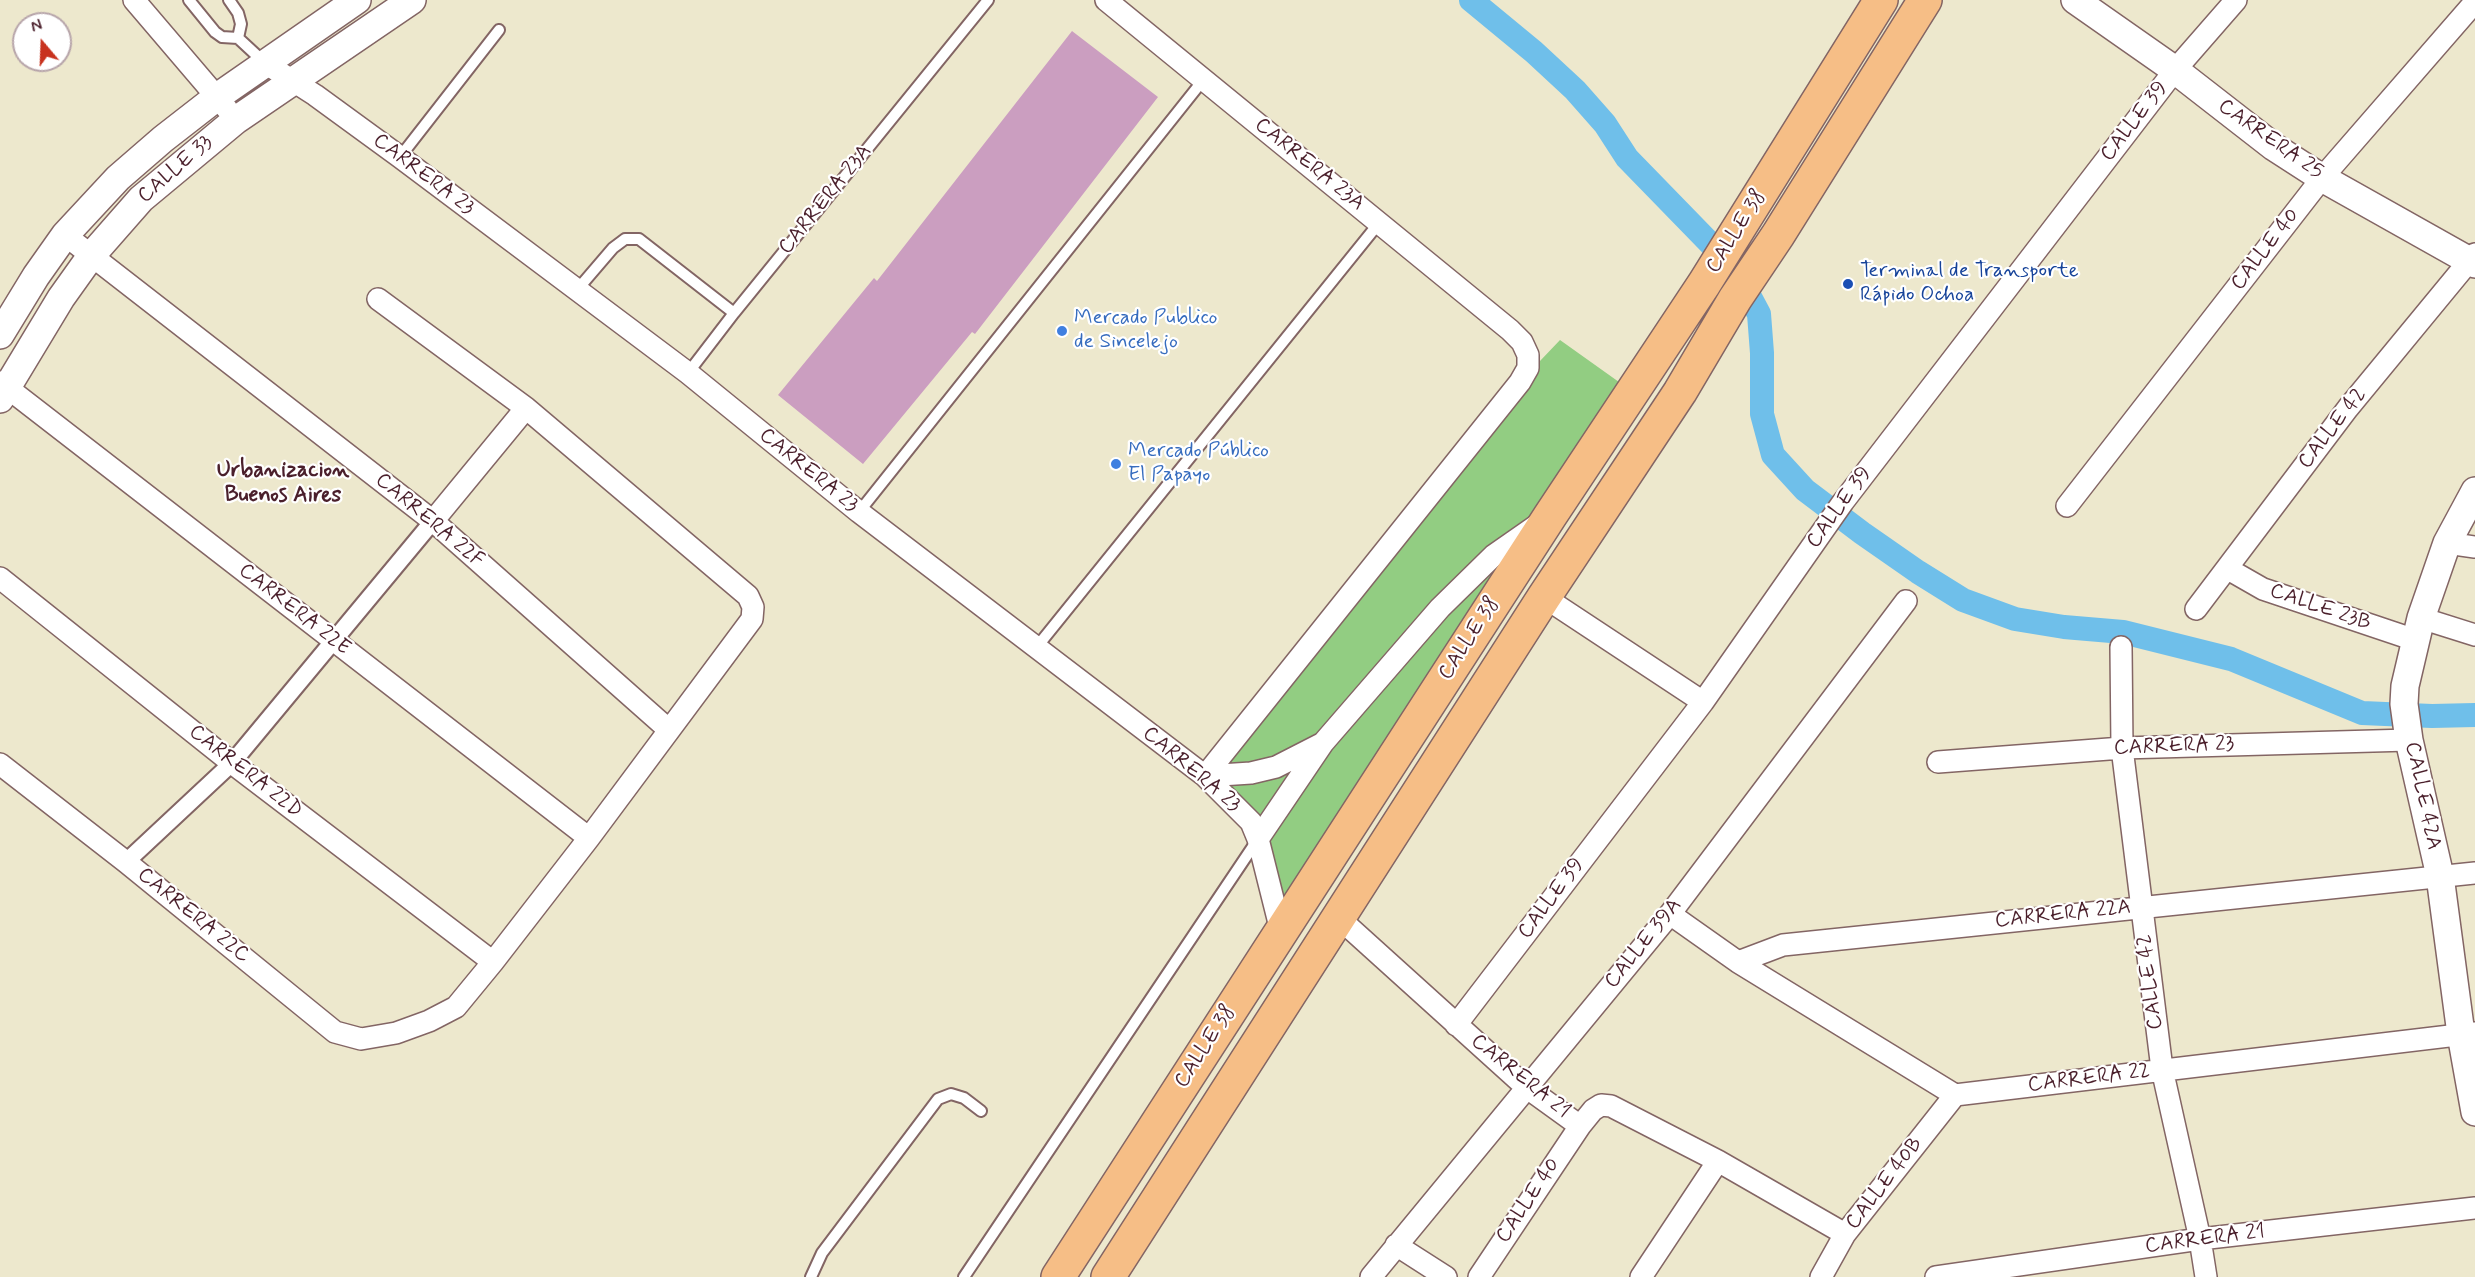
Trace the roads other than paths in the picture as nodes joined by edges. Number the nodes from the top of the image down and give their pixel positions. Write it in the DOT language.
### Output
graph roads {
  1 [pos="134,0"];
  2 [pos="189,0"];
  3 [pos="229,0"];
  4 [pos="357,0"];
  5 [pos="412,0"];
  6 [pos="988,0"];
  7 [pos="1106,0"];
  8 [pos="1926,0"];
  9 [pos="2075,0"];
  10 [pos="2236,0"];
  11 [pos="2475,2"];
  12 [pos="1878,3"];
  13 [pos="499,30"];
  14 [pos="238,38"];
  15 [pos="265,63"];
  16 [pos="2175,70"];
  17 [pos="1204,79"];
  18 [pos="293,81"];
  19 [pos="217,97"];
  20 [pos="236,120"];
  21 [pos="400,157"];
  22 [pos="2322,178"];
  23 [pos="1379,223"];
  24 [pos="65,236"];
  25 [pos="91,256"];
  26 [pos="2473,259"];
  27 [pos="577,290"];
  28 [pos="378,299"];
  29 [pos="734,313"];
  30 [pos="0,335"];
  31 [pos="688,373"];
  32 [pos="2,389"];
  33 [pos="526,408"];
  34 [pos="2475,491"];
  35 [pos="2067,506"];
  36 [pos="859,512"];
  37 [pos="1550,516"];
  38 [pos="433,521"];
  39 [pos="2447,543"];
  40 [pos="2475,547"];
  41 [pos="2228,569"];
  42 [pos="0,578"];
  43 [pos="1544,597"];
  44 [pos="1906,601"];
  45 [pos="2196,609"];
  46 [pos="2418,629"];
  47 [pos="2475,635"];
  48 [pos="332,640"];
  49 [pos="2121,647"];
  50 [pos="1036,648"];
  51 [pos="1703,702"];
  52 [pos="669,730"];
  53 [pos="2408,732"];
  54 [pos="1323,743"];
  55 [pos="2122,748"];
  56 [pos="1938,762"];
  57 [pos="232,763"];
  58 [pos="0,764"];
  59 [pos="1205,776"];
  60 [pos="589,838"];
  61 [pos="1258,838"];
  62 [pos="126,862"];
  63 [pos="2475,873"];
  64 [pos="2440,876"];
  65 [pos="2142,907"];
  66 [pos="1670,914"];
  67 [pos="1340,918"];
  68 [pos="1281,931"];
  69 [pos="493,962"];
  70 [pos="1738,962"];
  71 [pos="1456,1025"];
  72 [pos="2468,1033"];
  73 [pos="2162,1070"];
  74 [pos="1526,1087"];
  75 [pos="1955,1095"];
  76 [pos="981,1111"];
  77 [pos="2475,1112"];
  78 [pos="1580,1126"];
  79 [pos="1718,1161"];
  80 [pos="2475,1208"];
  81 [pos="1845,1234"];
  82 [pos="2200,1239"];
  83 [pos="1396,1245"];
  84 [pos="1978,1274"];
  85 [pos="811,1277"];
  86 [pos="964,1277"];
  87 [pos="1058,1277"];
  88 [pos="1108,1277"];
  89 [pos="1371,1277"];
  90 [pos="1446,1277"];
  91 [pos="1479,1277"];
  92 [pos="1641,1277"];
  93 [pos="1821,1277"];
  94 [pos="1936,1277"];
  95 [pos="2206,1277"];
  1 -- 19 [label="street"];
  2 -- 14 [label="lane"];
  3 -- 14 [label="lane"];
  4 -- 15 [label="street, CALLE 33"];
  5 -- 18 [label="street, CALLE 33"];
  6 -- 29 [label="lane, CARRERA 23A"];
  7 -- 17 [label="street, CARRERA 23A"];
  8 -- 43 [label="highway, CALLE 38"];
  9 -- 16 [label="street, CARRERA 25"];
  10 -- 16 [label="street, CALLE 39"];
  11 -- 22 [label="street, CALLE 40"];
  12 -- 37 [label="highway, CALLE 38"];
  13 -- 21 [label="lane"];
  14 -- 15 [label="lane"];
  15 -- 18 [label="street, CARRERA 23"];
  15 -- 19 [label="street, CALLE 33"];
  16 -- 22 [label="street, CARRERA 25"];
  16 -- 51 [label="street, CALLE 39"];
  17 -- 23 [label="street, CARRERA 23A"];
  17 -- 36 [label="lane"];
  18 -- 20 [label="street, CALLE 33"];
  18 -- 21 [label="street, CARRERA 23"];
  19 -- 20 [label="street"];
  19 -- 24 [label="street, CALLE 33"];
  20 -- 25 [label="street, CALLE 33"];
  21 -- 27 [label="street, CARRERA 23"];
  22 -- 26 [label="street, CARRERA 25"];
  22 -- 35 [label="street, CALLE 40"];
  23 -- 50 [label="lane"];
  23 -- 59 [label="street, CARRERA 23A"];
  24 -- 25 [label="street, CARRERA 22F"];
  24 -- 30 [label="street, CALLE 33"];
  25 -- 32 [label="street, CALLE 33"];
  25 -- 38 [label="street, CARRERA 22F"];
  26 -- 41 [label="street, CALLE 42"];
  27 -- 29 [label="lane"];
  27 -- 31 [label="street, CARRERA 23"];
  28 -- 33 [label="street, CARRERA 22C"];
  29 -- 31 [label="lane, CARRERA 23A"];
  31 -- 36 [label="street, CARRERA 23"];
  32 -- 48 [label="street, CARRERA 22E"];
  33 -- 38 [label="street"];
  33 -- 52 [label="street, CARRERA 22C"];
  34 -- 39 [label="street, CALLE 42A"];
  36 -- 50 [label="street, CARRERA 23"];
  37 -- 54 [label="street"];
  37 -- 68 [label="highway, CALLE 38"];
  38 -- 48 [label="street"];
  38 -- 52 [label="street, CARRERA 22F"];
  39 -- 40 [label="street"];
  39 -- 46 [label="street, CALLE 42A"];
  41 -- 45 [label="street, CALLE 42"];
  41 -- 46 [label="street, CALLE 23B"];
  42 -- 57 [label="street, CARRERA 22D"];
  43 -- 51 [label="street"];
  43 -- 67 [label="highway, CALLE 38"];
  44 -- 66 [label="street, CALLE 39A"];
  46 -- 47 [label="street"];
  46 -- 53 [label="street, CALLE 42A"];
  48 -- 57 [label="street"];
  48 -- 60 [label="street, CARRERA 22E"];
  49 -- 55 [label="street, CALLE 42"];
  50 -- 59 [label="street, CARRERA 23"];
  51 -- 71 [label="street, CALLE 39"];
  52 -- 60 [label="street, CARRERA 22C"];
  53 -- 55 [label="street, CARRERA 23"];
  53 -- 64 [label="street, CALLE 42A"];
  54 -- 59 [label="street"];
  54 -- 61 [label="street"];
  55 -- 56 [label="street, CARRERA 23"];
  55 -- 65 [label="street, CALLE 42"];
  57 -- 62 [label="street"];
  57 -- 69 [label="street, CARRERA 22D"];
  58 -- 62 [label="street, CARRERA 22C"];
  59 -- 61 [label="street, CARRERA 23"];
  60 -- 69 [label="street, CARRERA 22C"];
  61 -- 68 [label="street, CARRERA 23"];
  61 -- 86 [label="lane"];
  62 -- 69 [label="street, CARRERA 22C"];
  63 -- 64 [label="street, CARRERA 22A"];
  64 -- 65 [label="street, CARRERA 22A"];
  64 -- 72 [label="street, CALLE 42A"];
  65 -- 70 [label="street, CARRERA 22A"];
  65 -- 73 [label="street, CALLE 42"];
  66 -- 70 [label="street"];
  66 -- 74 [label="street, CALLE 39A"];
  67 -- 71 [label="street, CARRERA 21"];
  67 -- 88 [label="highway, CALLE 38"];
  68 -- 87 [label="highway, CALLE 38"];
  70 -- 75 [label="street"];
  71 -- 74 [label="street, CARRERA 21"];
  72 -- 73 [label="street, CARRERA 22"];
  72 -- 77 [label="street, CALLE 42A"];
  73 -- 75 [label="street, CARRERA 22"];
  73 -- 82 [label="street, CALLE 42"];
  74 -- 78 [label="street, CARRERA 21"];
  74 -- 83 [label="street, CALLE 39A"];
  75 -- 81 [label="street, CALLE 40B"];
  76 -- 85 [label="lane"];
  78 -- 79 [label="street, CARRERA 21"];
  78 -- 91 [label="street, CALLE 40"];
  79 -- 81 [label="street, CARRERA 21"];
  79 -- 92 [label="street"];
  80 -- 82 [label="street, CARRERA 21"];
  81 -- 93 [label="street, CALLE 40B"];
  82 -- 84 [label="street, CARRERA 21"];
  82 -- 95 [label="street, CALLE 42"];
  83 -- 89 [label="street, CALLE 39A"];
  83 -- 90 [label="street"];
  84 -- 94 [label="street, CARRERA 21"];
}
